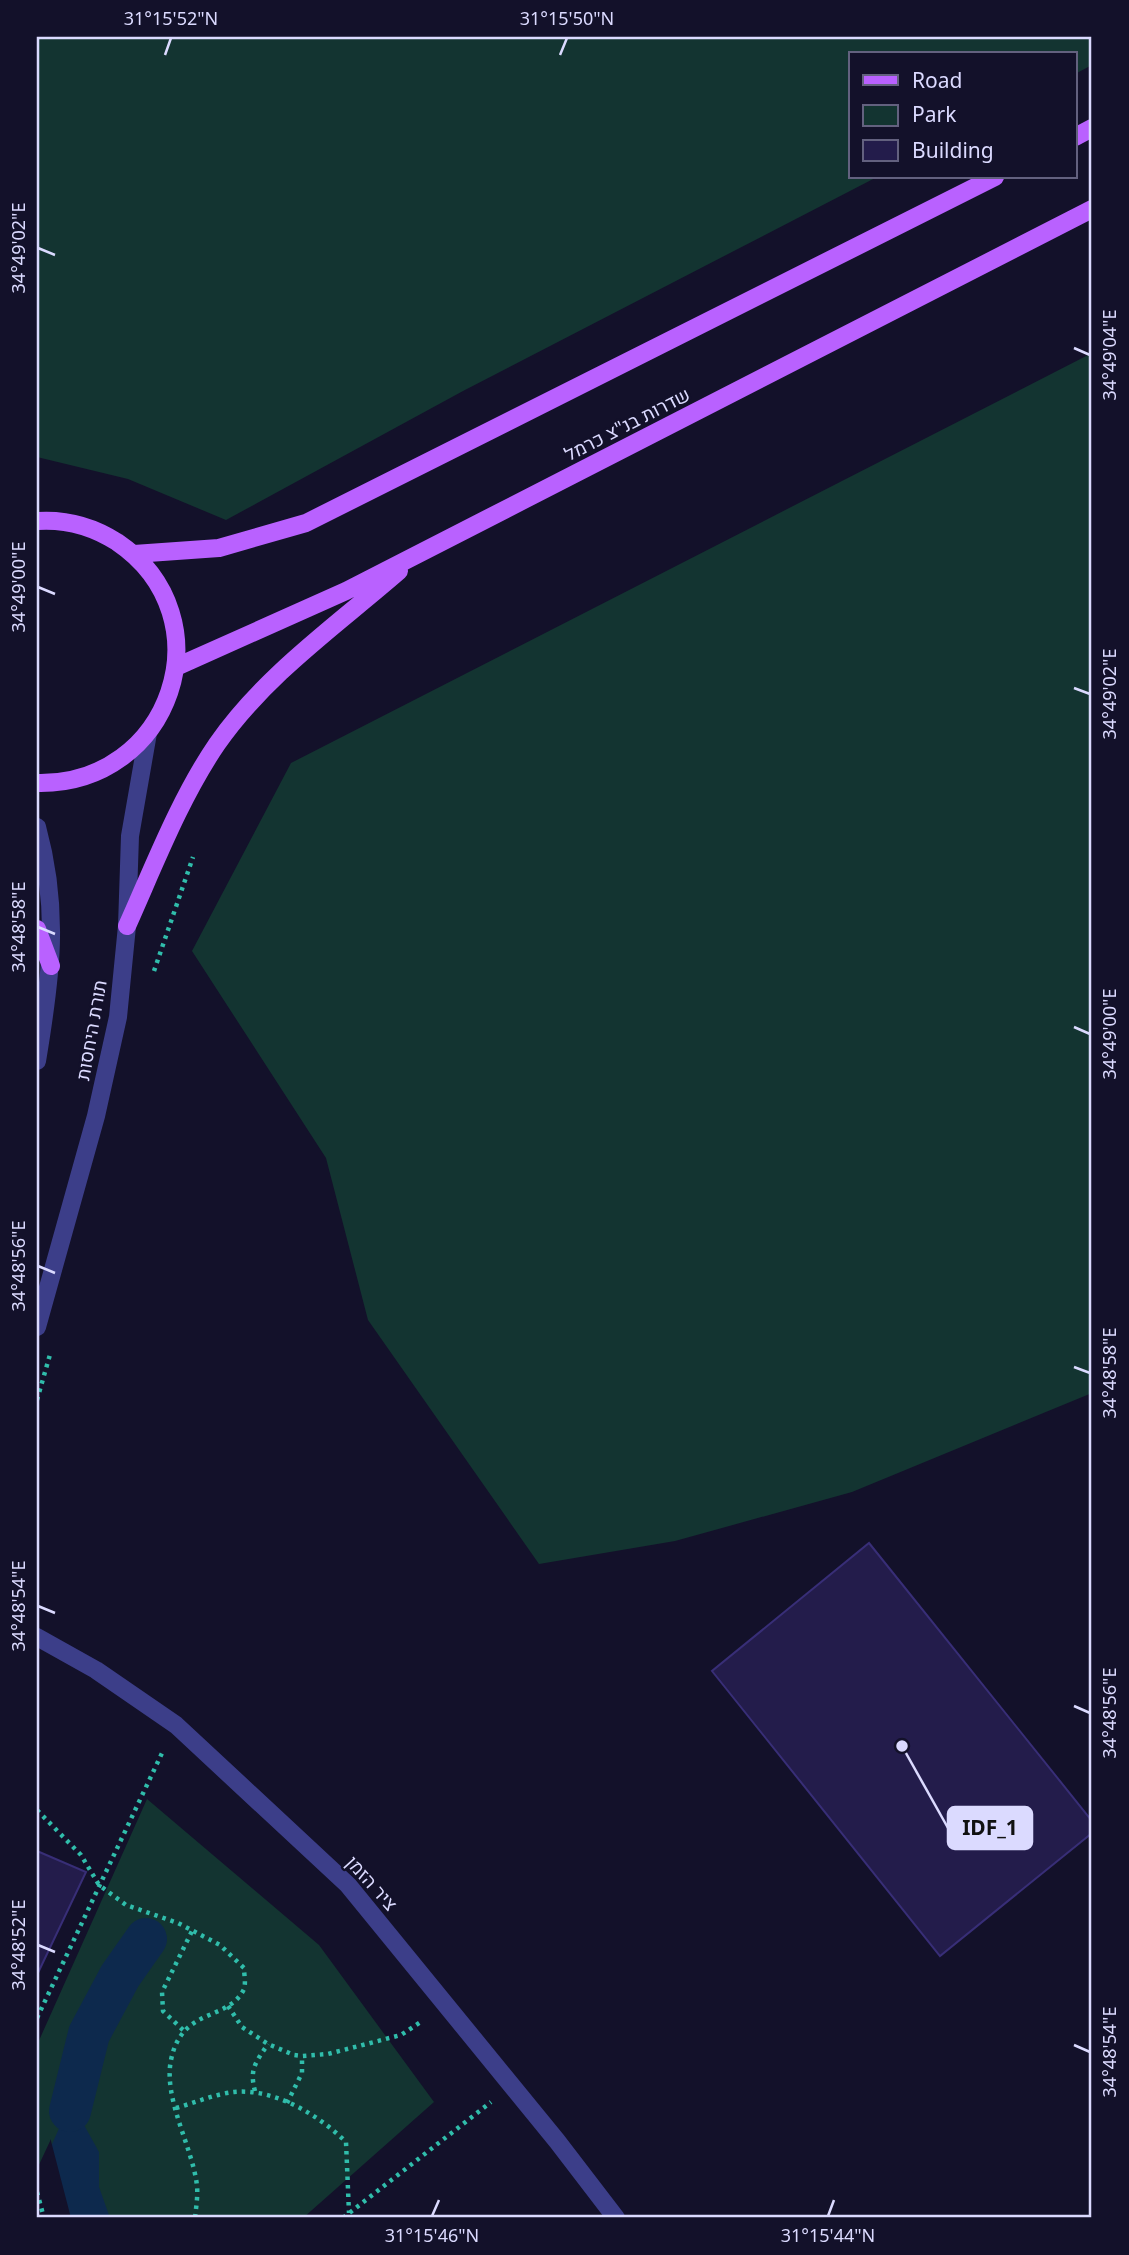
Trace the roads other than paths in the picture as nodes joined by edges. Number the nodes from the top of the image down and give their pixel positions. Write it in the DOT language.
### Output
graph roads {
  1 [pos="1092,128"];
  2 [pos="1076,136"];
  3 [pos="993,178"];
  4 [pos="1092,209"];
  5 [pos="37,521"];
  6 [pos="423,552"];
  7 [pos="134,554"];
  8 [pos="176,667"];
  9 [pos="148,733"];
  10 [pos="37,783"];
  11 [pos="37,827"];
  12 [pos="127,926"];
  13 [pos="37,929"];
  14 [pos="51,966"];
  15 [pos="37,1061"];
  16 [pos="37,1326"];
  17 [pos="37,1637"];
  18 [pos="616,2218"];
  1 -- 2 [label="main road"];
  3 -- 7 [label="main road"];
  4 -- 6 [label="main road, שדרות בנ\"צ כרמל"];
  5 -- 7 [label="main road"];
  6 -- 8 [label="main road, שדרות בנ\"צ כרמל"];
  6 -- 12 [label="main road"];
  7 -- 8 [label="main road"];
  8 -- 9 [label="main road"];
  9 -- 10 [label="main road"];
  9 -- 12 [label="street, תורת היחסות"];
  11 -- 14 [label="street"];
  12 -- 16 [label="street, תורת היחסות"];
  13 -- 14 [label="main road"];
  14 -- 15 [label="street"];
  17 -- 18 [label="street, ציר הזמן"];
}
